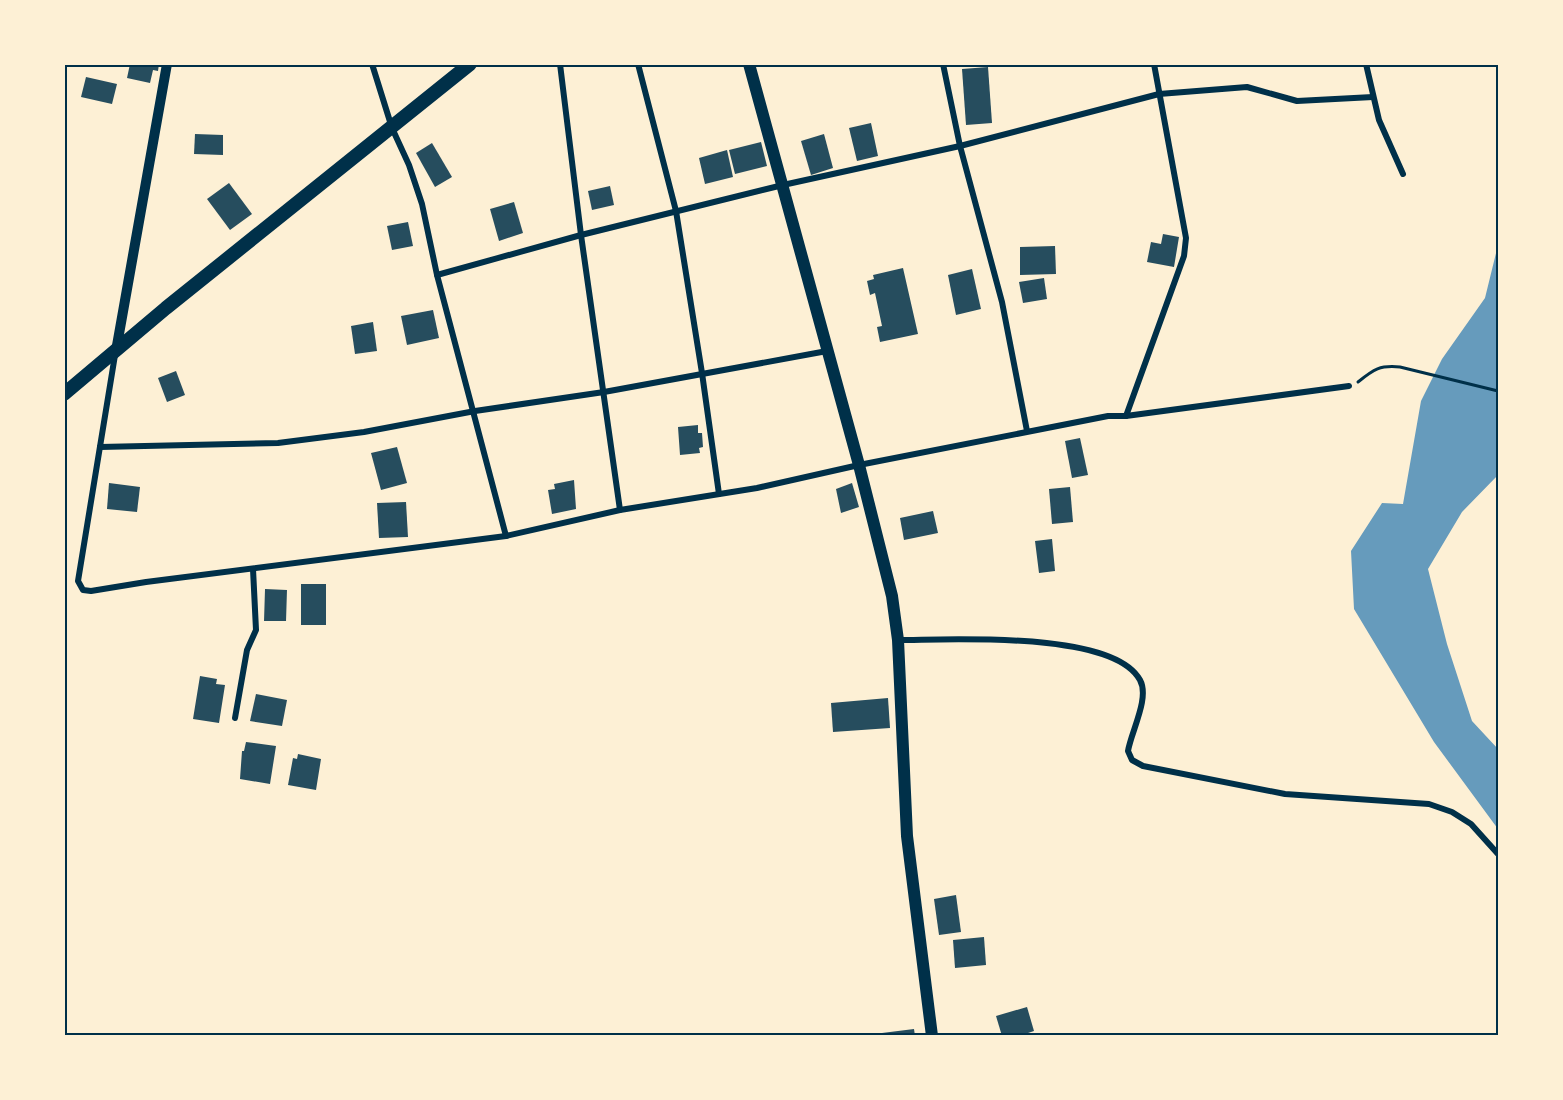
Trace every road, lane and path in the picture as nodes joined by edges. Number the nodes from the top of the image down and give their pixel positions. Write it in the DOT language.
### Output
graph roads {
  1 [pos="167,64"];
  2 [pos="372,64"];
  3 [pos="470,64"];
  4 [pos="560,64"];
  5 [pos="638,64"];
  6 [pos="749,64"];
  7 [pos="943,64"];
  8 [pos="1154,64"];
  9 [pos="1366,64"];
  10 [pos="1158,94"];
  11 [pos="1373,97"];
  12 [pos="392,128"];
  13 [pos="960,146"];
  14 [pos="1403,174"];
  15 [pos="783,185"];
  16 [pos="676,211"];
  17 [pos="581,234"];
  18 [pos="437,275"];
  19 [pos="116,351"];
  20 [pos="828,351"];
  21 [pos="702,373"];
  22 [pos="1349,386"];
  23 [pos="1498,391"];
  24 [pos="604,392"];
  25 [pos="64,394"];
  26 [pos="475,411"];
  27 [pos="1126,416"];
  28 [pos="1028,431"];
  29 [pos="100,447"];
  30 [pos="859,465"];
  31 [pos="719,494"];
  32 [pos="620,510"];
  33 [pos="506,536"];
  34 [pos="253,569"];
  35 [pos="898,640"];
  36 [pos="236,718"];
  37 [pos="1498,854"];
  38 [pos="932,1035"];
  1 -- 19 [label="street"];
  2 -- 12 [label="street"];
  3 -- 12 [label="main road"];
  4 -- 17 [label="street"];
  5 -- 16 [label="street"];
  6 -- 15 [label="main road"];
  7 -- 13 [label="street"];
  8 -- 10 [label="street"];
  9 -- 11 [label="street"];
  10 -- 11 [label="street"];
  10 -- 13 [label="street"];
  10 -- 27 [label="street"];
  11 -- 14 [label="street"];
  12 -- 18 [label="street"];
  12 -- 19 [label="main road"];
  13 -- 15 [label="street"];
  13 -- 28 [label="street"];
  15 -- 16 [label="street"];
  15 -- 20 [label="main road"];
  16 -- 17 [label="street"];
  16 -- 21 [label="street"];
  17 -- 18 [label="street"];
  17 -- 24 [label="street"];
  18 -- 26 [label="street"];
  19 -- 25 [label="main road"];
  19 -- 29 [label="street"];
  20 -- 21 [label="street"];
  20 -- 30 [label="main road"];
  21 -- 24 [label="street"];
  21 -- 31 [label="street"];
  22 -- 23 [label="path"];
  22 -- 27 [label="street"];
  24 -- 26 [label="street"];
  24 -- 32 [label="street"];
  26 -- 29 [label="street"];
  26 -- 33 [label="street"];
  27 -- 28 [label="street"];
  28 -- 30 [label="street"];
  29 -- 34 [label="street"];
  30 -- 31 [label="street"];
  30 -- 35 [label="main road"];
  31 -- 32 [label="street"];
  32 -- 33 [label="street"];
  33 -- 34 [label="street"];
  34 -- 36 [label="street"];
  35 -- 37 [label="street"];
  35 -- 38 [label="main road"];
}
